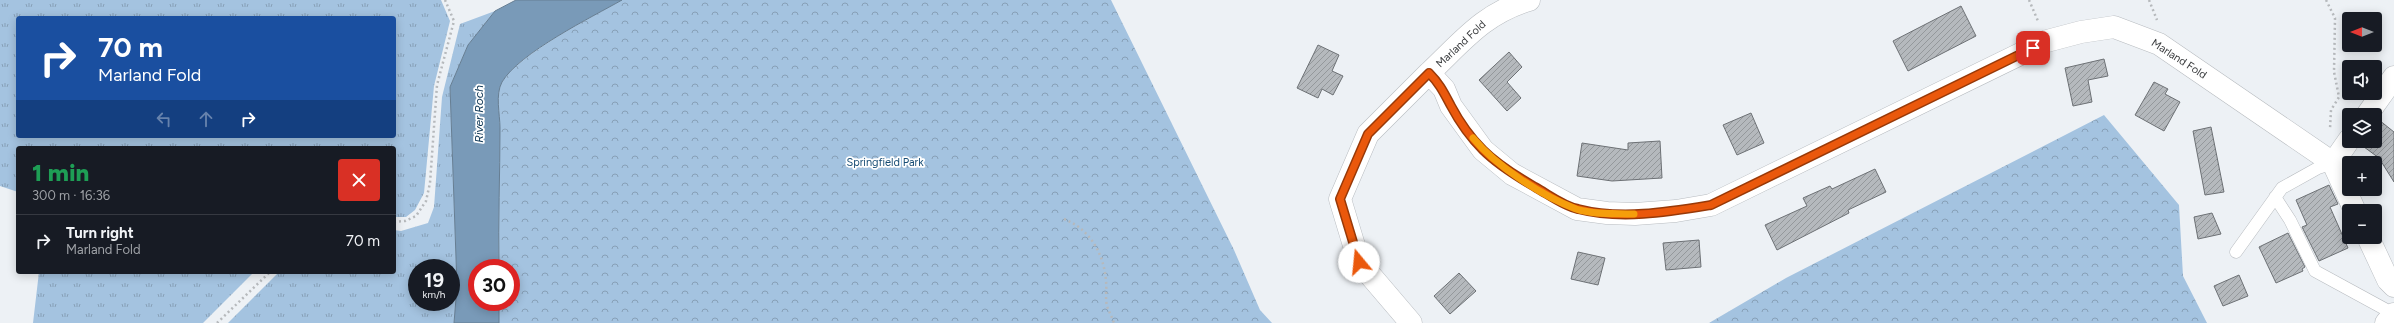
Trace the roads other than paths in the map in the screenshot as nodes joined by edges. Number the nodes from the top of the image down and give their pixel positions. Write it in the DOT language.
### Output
graph roads {
  1 [pos="1529,0"];
  2 [pos="1429,73"];
  3 [pos="2394,77"];
  4 [pos="2372,108"];
  5 [pos="2343,148"];
  6 [pos="2332,163"];
  7 [pos="2275,197"];
  8 [pos="2352,204"];
  9 [pos="2371,244"];
  10 [pos="2236,252"];
  11 [pos="2394,286"];
  12 [pos="2394,314"];
  13 [pos="1411,323"];
  14 [pos="2386,323"];
  1 -- 2 [label="street, Marland Fold"];
  2 -- 6 [label="street, Marland Fold"];
  2 -- 13 [label="street"];
  3 -- 4 [label="street"];
  5 -- 6 [label="street"];
  6 -- 7 [label="lane"];
  6 -- 8 [label="street, Marland Fold"];
  7 -- 10 [label="lane"];
  7 -- 12 [label="lane"];
  9 -- 11 [label="street"];
  12 -- 14 [label="street"];
}
